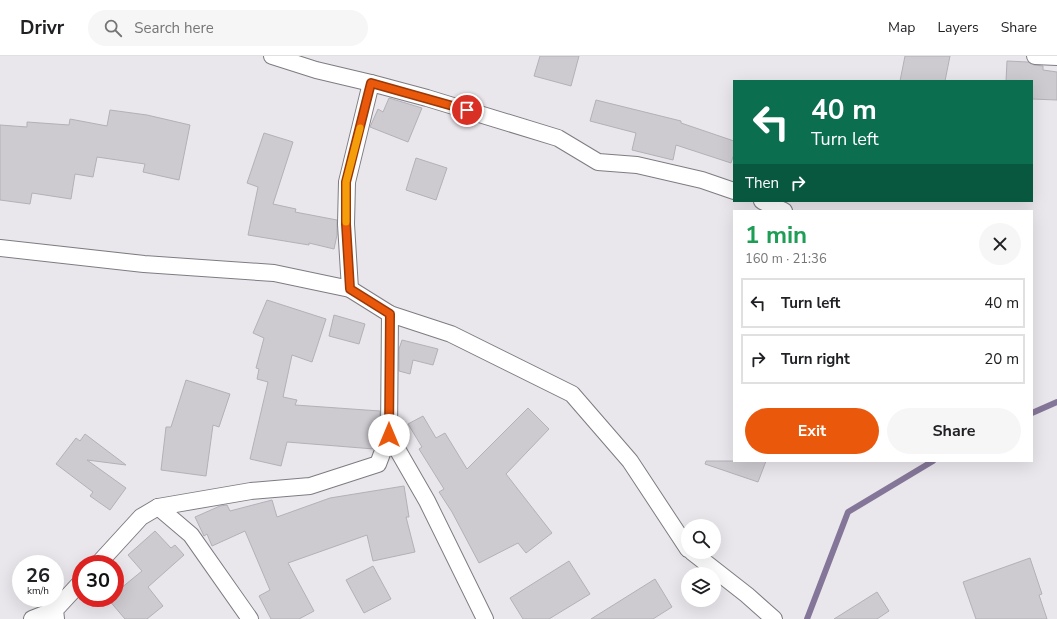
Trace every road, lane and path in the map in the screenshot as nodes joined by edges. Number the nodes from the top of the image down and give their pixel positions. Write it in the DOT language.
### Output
graph roads {
  1 [pos="272,56"];
  2 [pos="1035,56"];
  3 [pos="1057,57"];
  4 [pos="371,83"];
  5 [pos="733,191"];
  6 [pos="764,202"];
  7 [pos="782,210"];
  8 [pos="0,248"];
  9 [pos="350,289"];
  10 [pos="390,314"];
  11 [pos="389,435"];
  12 [pos="158,507"];
  13 [pos="681,538"];
  14 [pos="106,555"];
  15 [pos="701,559"];
  16 [pos="72,594"];
  17 [pos="56,614"];
  18 [pos="32,619"];
  19 [pos="250,619"];
  20 [pos="482,619"];
  21 [pos="774,619"];
  1 -- 4 [label="street"];
  2 -- 3 [label="street"];
  4 -- 5 [label="street"];
  4 -- 9 [label="street"];
  6 -- 7 [label="street"];
  8 -- 9 [label="street"];
  9 -- 10 [label="street"];
  10 -- 11 [label="street"];
  10 -- 13 [label="street"];
  11 -- 12 [label="street"];
  11 -- 20 [label="street"];
  12 -- 14 [label="street"];
  12 -- 19 [label="street"];
  15 -- 21 [label="street"];
  16 -- 17 [label="street"];
  17 -- 18 [label="street"];
}
